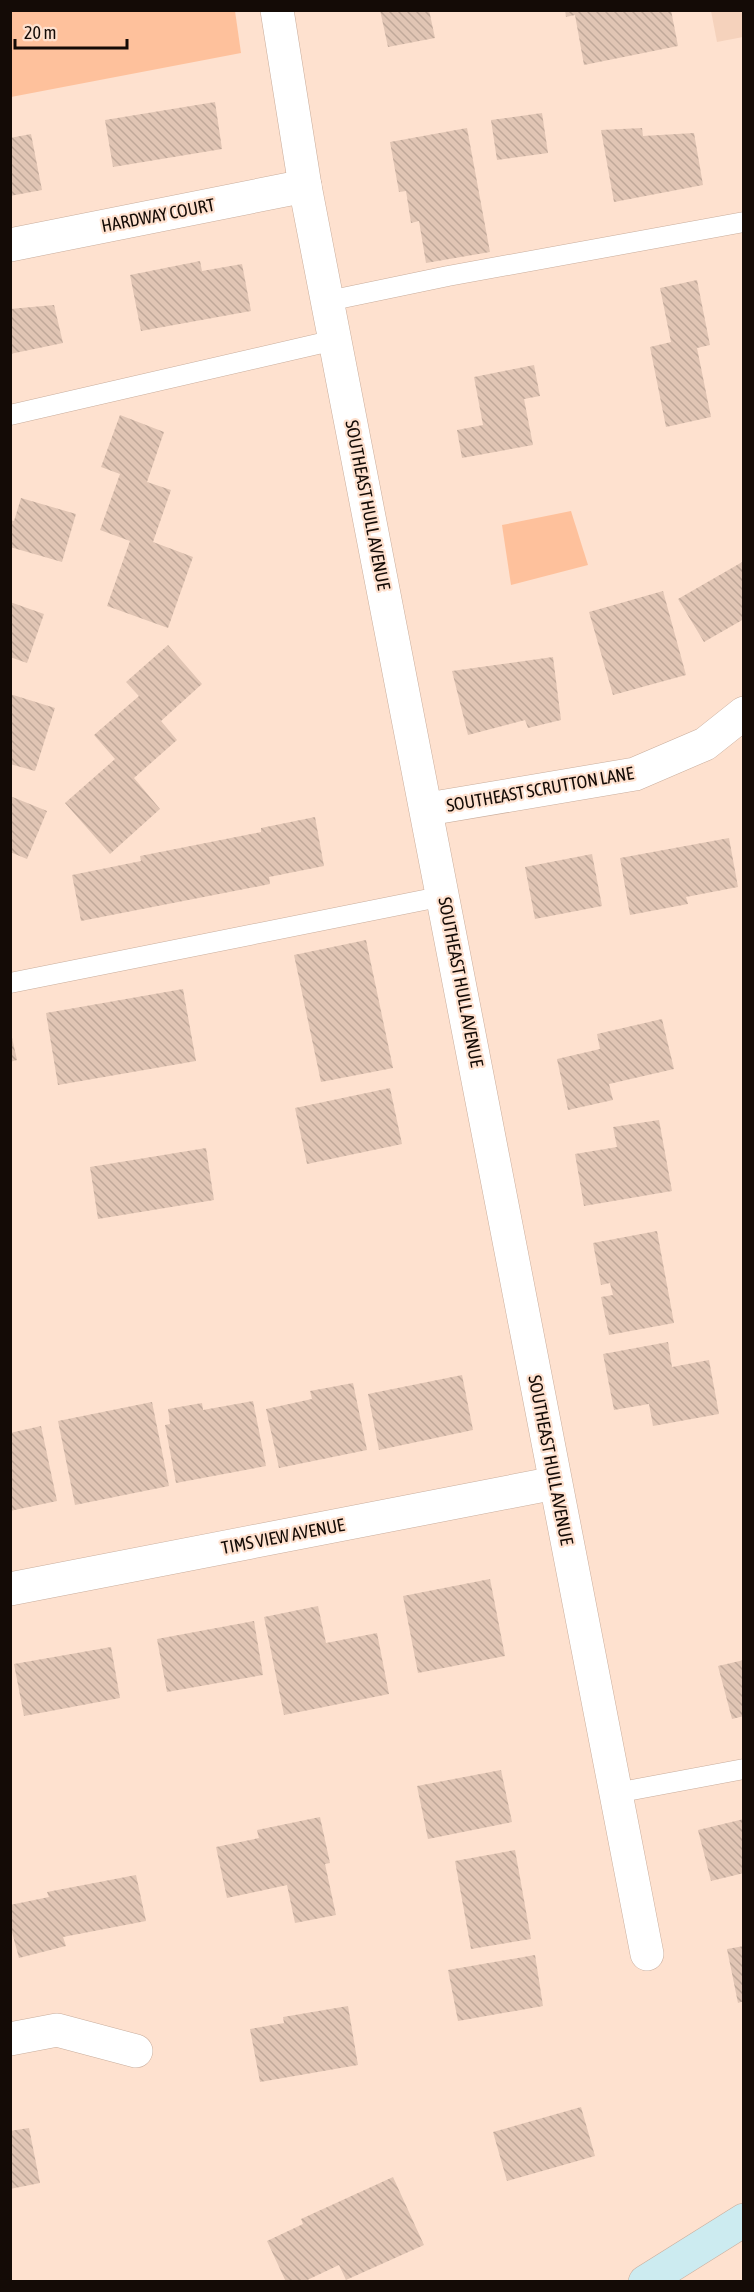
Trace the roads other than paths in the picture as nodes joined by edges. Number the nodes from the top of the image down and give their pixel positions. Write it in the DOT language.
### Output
graph roads {
  1 [pos="277,10"];
  2 [pos="305,186"];
  3 [pos="744,222"];
  4 [pos="10,245"];
  5 [pos="328,301"];
  6 [pos="336,340"];
  7 [pos="10,414"];
  8 [pos="744,713"];
  9 [pos="428,809"];
  10 [pos="444,896"];
  11 [pos="10,983"];
  12 [pos="555,1483"];
  13 [pos="10,1589"];
  14 [pos="744,1769"];
  15 [pos="616,1793"];
  16 [pos="647,1954"];
  17 [pos="10,2039"];
  18 [pos="136,2051"];
  19 [pos="744,2220"];
  20 [pos="645,2282"];
  1 -- 2 [label="street, SOUTHEAST HULL AVENUE"];
  2 -- 4 [label="street, HARDWAY COURT"];
  2 -- 5 [label="street, SOUTHEAST HULL AVENUE"];
  3 -- 5 [label="lane"];
  5 -- 6 [label="street, SOUTHEAST HULL AVENUE"];
  6 -- 7 [label="lane"];
  6 -- 9 [label="street, SOUTHEAST HULL AVENUE"];
  8 -- 9 [label="street, SOUTHEAST SCRUTTON LANE"];
  9 -- 10 [label="street, SOUTHEAST HULL AVENUE"];
  10 -- 11 [label="lane"];
  10 -- 12 [label="street, SOUTHEAST HULL AVENUE"];
  12 -- 13 [label="street, TIMS VIEW AVENUE"];
  12 -- 15 [label="street, SOUTHEAST HULL AVENUE"];
  14 -- 15 [label="lane"];
  15 -- 16 [label="street, SOUTHEAST HULL AVENUE"];
  17 -- 18 [label="street"];
  19 -- 20 [label="main road"];
}
